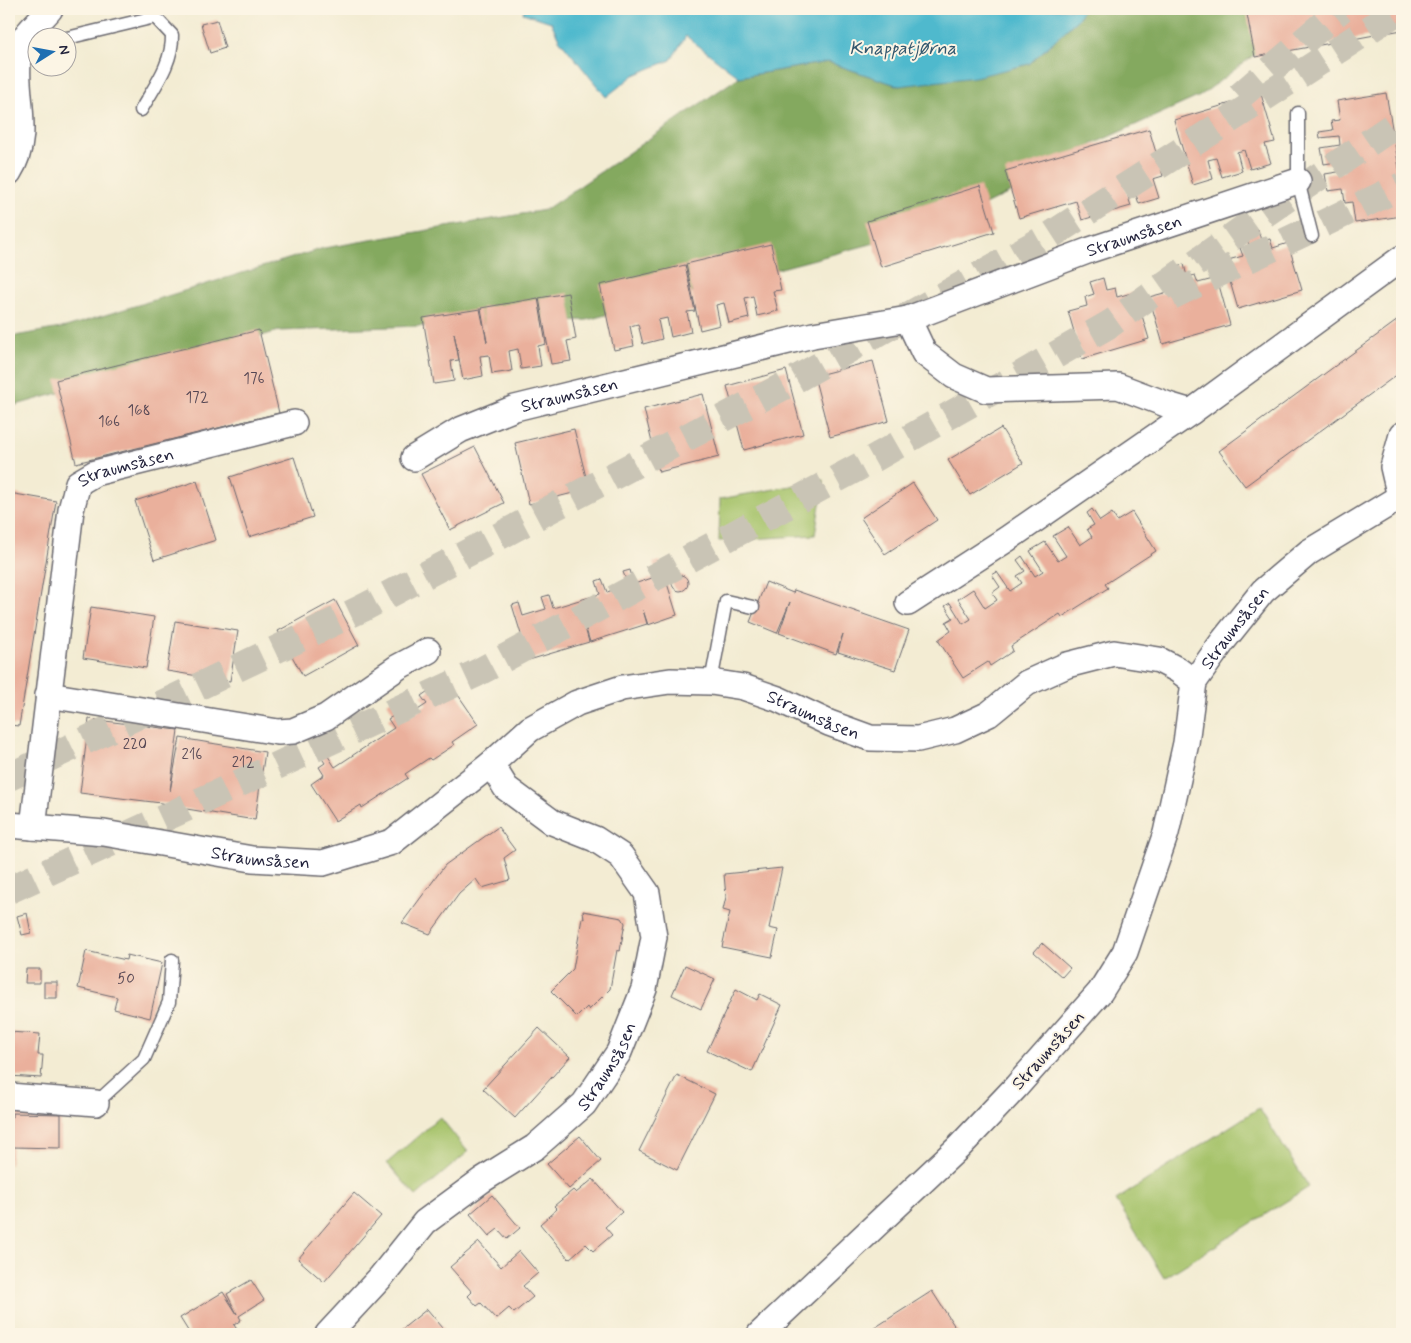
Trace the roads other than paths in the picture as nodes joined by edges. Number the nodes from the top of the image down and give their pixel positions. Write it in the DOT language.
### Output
graph roads {
  1 [pos="50,9"];
  2 [pos="153,13"];
  3 [pos="34,28"];
  4 [pos="78,35"];
  5 [pos="28,36"];
  6 [pos="28,46"];
  7 [pos="28,48"];
  8 [pos="141,110"];
  9 [pos="1298,113"];
  10 [pos="9,172"];
  11 [pos="1298,180"];
  12 [pos="1312,236"];
  13 [pos="1402,258"];
  14 [pos="908,319"];
  15 [pos="1191,412"];
  16 [pos="294,423"];
  17 [pos="1402,435"];
  18 [pos="414,458"];
  19 [pos="1401,497"];
  20 [pos="908,603"];
  21 [pos="754,607"];
  22 [pos="428,652"];
  23 [pos="711,682"];
  24 [pos="1194,682"];
  25 [pos="48,695"];
  26 [pos="490,764"];
  27 [pos="21,826"];
  28 [pos="172,960"];
  29 [pos="9,1096"];
  30 [pos="96,1103"];
  31 [pos="328,1334"];
  32 [pos="760,1334"];
  1 -- 3 [label="street"];
  2 -- 4 [label="lane"];
  2 -- 8 [label="lane"];
  5 -- 6 [label="street"];
  7 -- 10 [label="street"];
  9 -- 11 [label="lane"];
  11 -- 12 [label="lane"];
  11 -- 14 [label="street, Straumsåsen"];
  13 -- 15 [label="street"];
  14 -- 15 [label="street"];
  14 -- 18 [label="street, Straumsåsen"];
  15 -- 20 [label="street"];
  16 -- 25 [label="street, Straumsåsen"];
  17 -- 19 [label="street, Straumsåsen"];
  19 -- 24 [label="street, Straumsåsen"];
  21 -- 23 [label="lane"];
  22 -- 25 [label="street"];
  23 -- 24 [label="street, Straumsåsen"];
  23 -- 26 [label="street, Straumsåsen"];
  24 -- 32 [label="street, Straumsåsen"];
  25 -- 27 [label="street, Straumsåsen"];
  26 -- 27 [label="street, Straumsåsen"];
  26 -- 31 [label="street, Straumsåsen"];
  28 -- 30 [label="lane"];
  29 -- 30 [label="street"];
}
